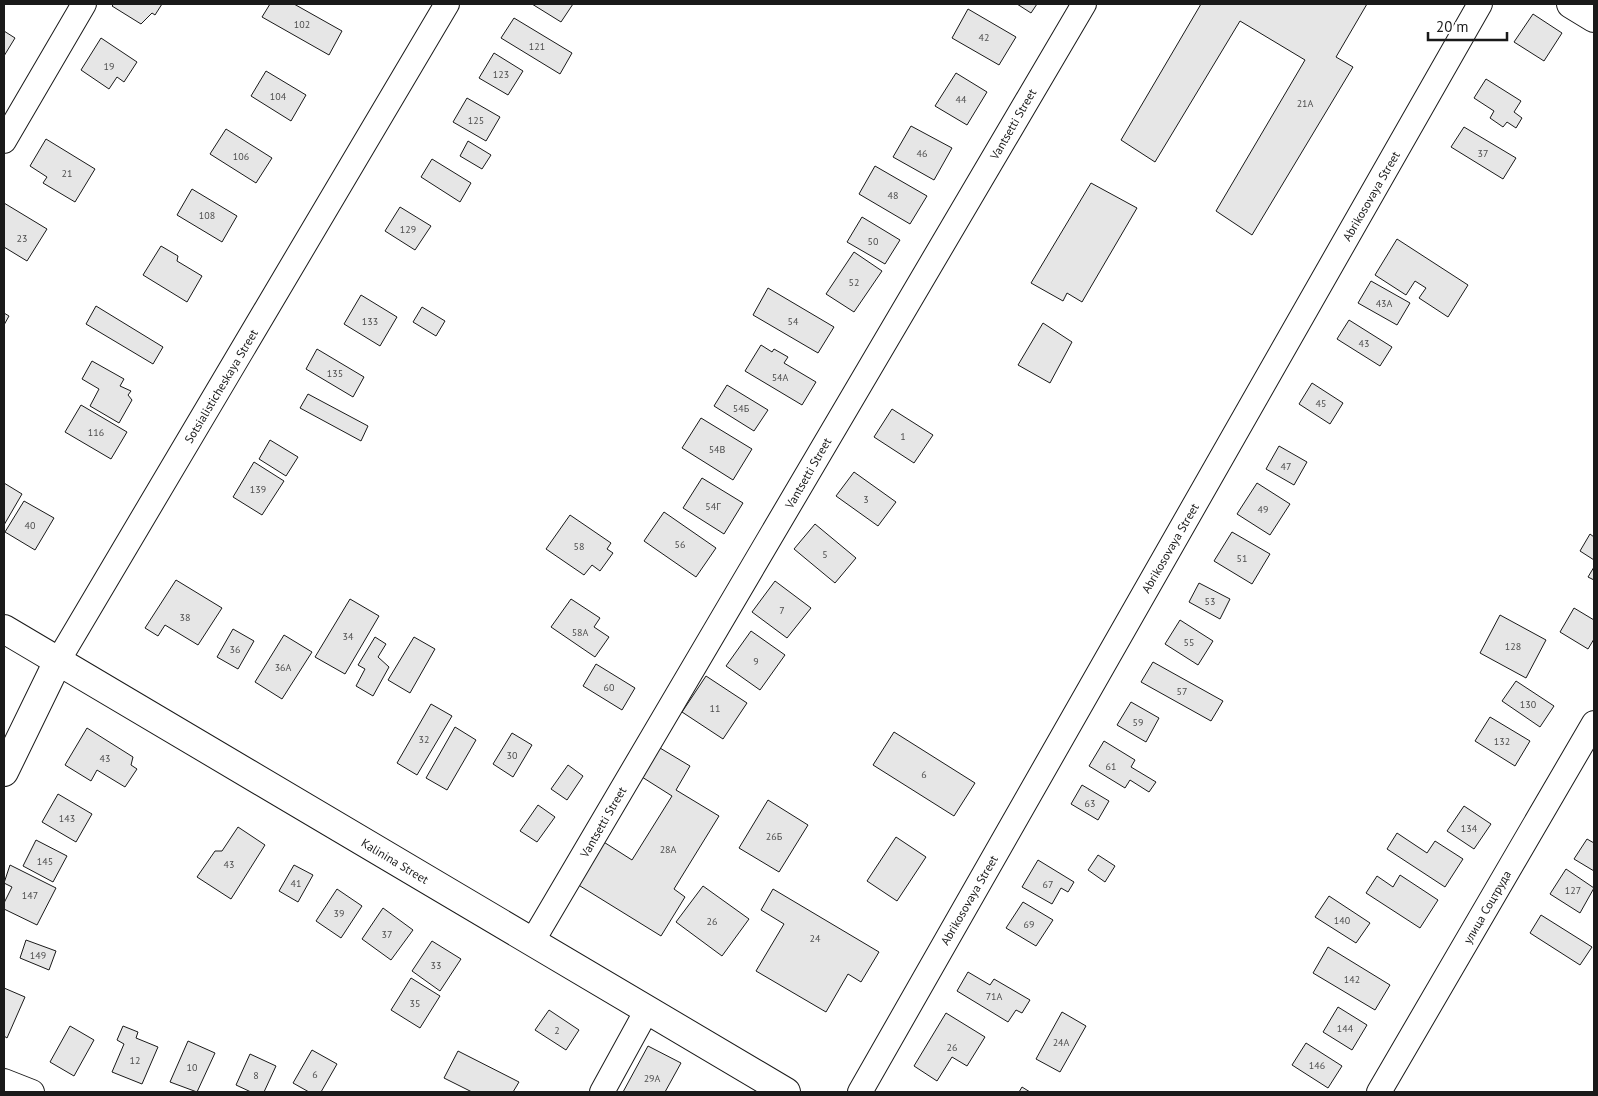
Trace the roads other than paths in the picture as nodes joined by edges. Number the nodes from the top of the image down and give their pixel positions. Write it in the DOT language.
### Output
graph roads {
  1 [pos="84,4"];
  2 [pos="447,4"];
  3 [pos="1084,4"];
  4 [pos="1480,4"];
  5 [pos="1571,4"];
  6 [pos="1594,18"];
  7 [pos="4,141"];
  8 [pos="4,628"];
  9 [pos="58,661"];
  10 [pos="1594,722"];
  11 [pos="4,772"];
  12 [pos="532,942"];
  13 [pos="647,1010"];
  14 [pos="4,1081"];
  15 [pos="32,1092"];
  16 [pos="602,1092"];
  17 [pos="786,1092"];
  18 [pos="860,1092"];
  19 [pos="1379,1092"];
  1 -- 7 [label="street"];
  2 -- 9 [label="street, Sotsialisticheskaya Street"];
  3 -- 12 [label="street, Vantsetti Street"];
  4 -- 18 [label="street, Abrikosovaya Street"];
  5 -- 6 [label="main road"];
  8 -- 9 [label="main road, Kalinina Street"];
  9 -- 11 [label="main road, Sotsialisticheskaya Street"];
  9 -- 12 [label="main road, Kalinina Street"];
  10 -- 19 [label="street, улица Соцтруда"];
  12 -- 13 [label="main road, Kalinina Street"];
  13 -- 16 [label="street"];
  13 -- 17 [label="main road, Kalinina Street"];
  14 -- 15 [label="street"];
}
